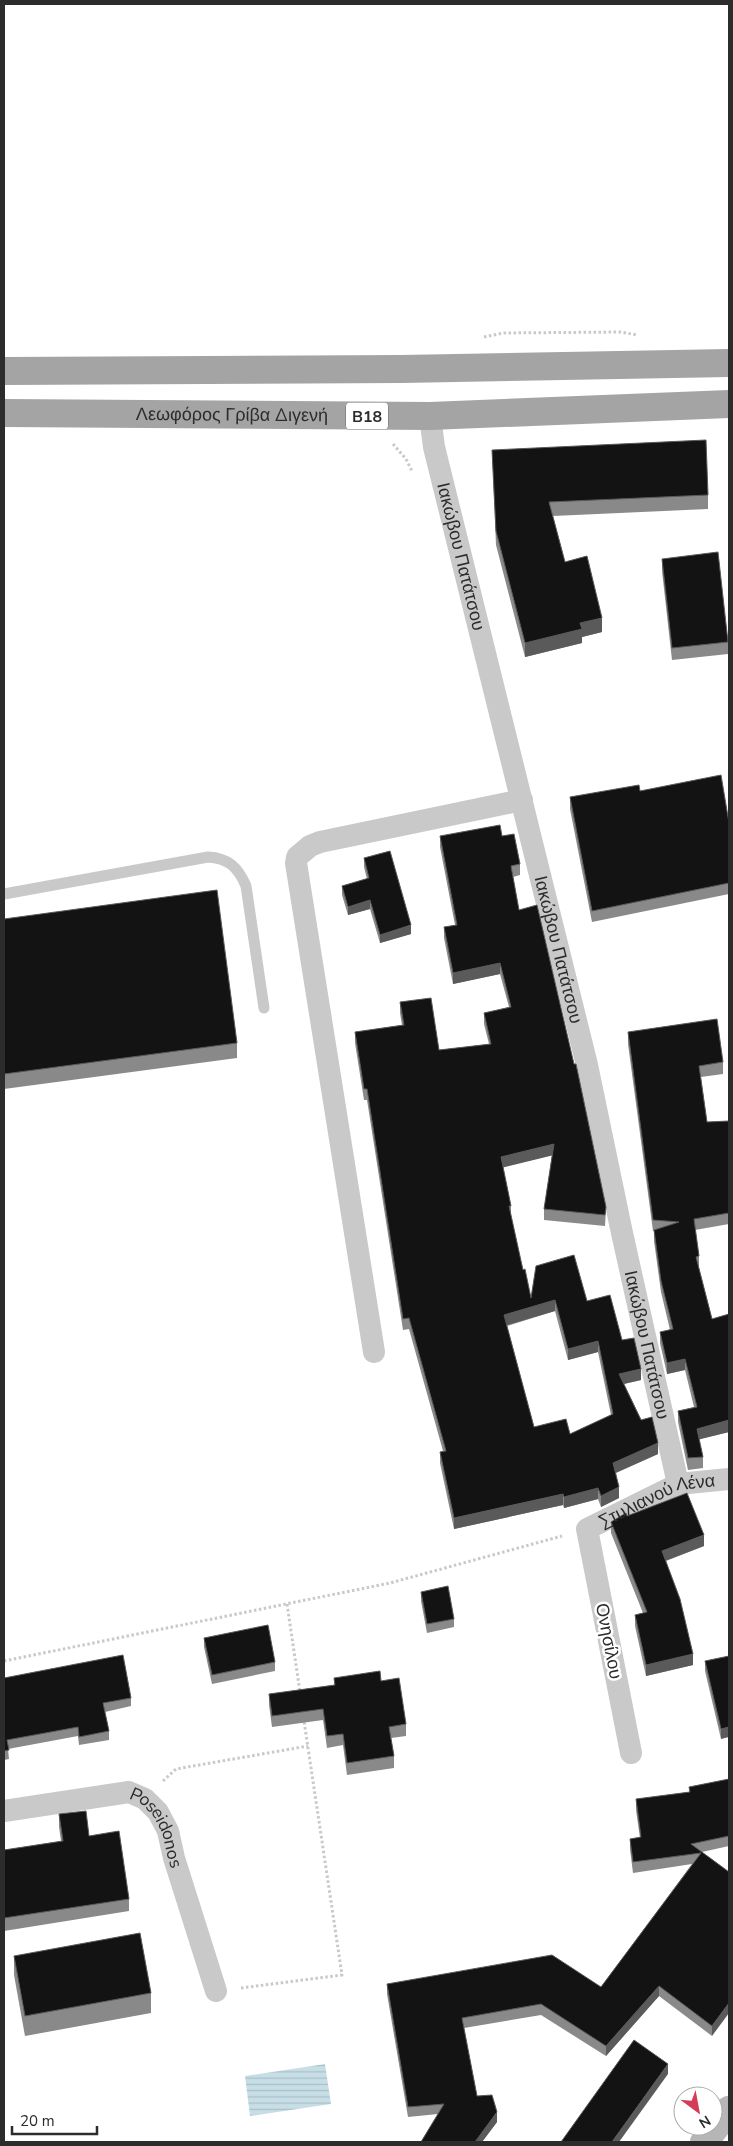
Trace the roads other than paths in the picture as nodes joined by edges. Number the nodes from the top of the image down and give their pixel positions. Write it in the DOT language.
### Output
graph roads {
  1 [pos="729,363"];
  2 [pos="4,371"];
  3 [pos="729,404"];
  4 [pos="4,413"];
  5 [pos="430,416"];
  6 [pos="522,800"];
  7 [pos="4,894"];
  8 [pos="264,1008"];
  9 [pos="374,1352"];
  10 [pos="729,1479"];
  11 [pos="678,1484"];
  12 [pos="587,1529"];
  13 [pos="631,1753"];
  14 [pos="4,1811"];
  15 [pos="216,1992"];
  16 [pos="729,2110"];
  17 [pos="704,2142"];
  1 -- 2 [label="main road"];
  3 -- 5 [label="main road, Λεωφόρος Γρίβα Διγενή / B18"];
  4 -- 5 [label="main road, Λεωφόρος Γρίβα Διγενή / B18"];
  5 -- 6 [label="street, Ιακώβου Πατάτσου"];
  6 -- 9 [label="street"];
  6 -- 11 [label="street, Ιακώβου Πατάτσου"];
  7 -- 8 [label="lane"];
  10 -- 11 [label="street, Στυλιανού Λένα"];
  11 -- 12 [label="street, Στυλιανού Λένα"];
  12 -- 13 [label="street, Ονησίλου"];
  14 -- 15 [label="street, Poseidonos"];
  16 -- 17 [label="street"];
}
